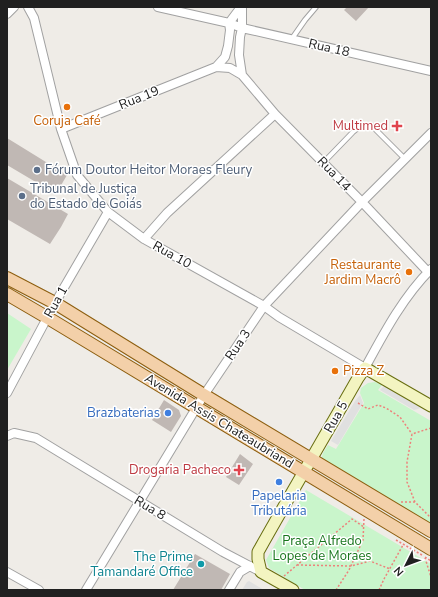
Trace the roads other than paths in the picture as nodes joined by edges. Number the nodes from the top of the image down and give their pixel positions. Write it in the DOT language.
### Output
graph roads {
  1 [pos="14,7"];
  2 [pos="28,7"];
  3 [pos="158,7"];
  4 [pos="241,7"];
  5 [pos="316,7"];
  6 [pos="7,14"];
  7 [pos="229,23"];
  8 [pos="242,28"];
  9 [pos="291,40"];
  10 [pos="216,67"];
  11 [pos="431,71"];
  12 [pos="242,75"];
  13 [pos="275,114"];
  14 [pos="61,129"];
  15 [pos="431,133"];
  16 [pos="405,159"];
  17 [pos="323,163"];
  18 [pos="362,202"];
  19 [pos="108,212"];
  20 [pos="144,239"];
  21 [pos="429,271"];
  22 [pos="7,278"];
  23 [pos="7,294"];
  24 [pos="55,303"];
  25 [pos="264,306"];
  26 [pos="48,318"];
  27 [pos="365,368"];
  28 [pos="7,393"];
  29 [pos="204,395"];
  30 [pos="431,406"];
  31 [pos="197,407"];
  32 [pos="7,436"];
  33 [pos="311,459"];
  34 [pos="304,472"];
  35 [pos="139,502"];
  36 [pos="431,531"];
  37 [pos="428,553"];
  38 [pos="250,566"];
  39 [pos="7,572"];
  40 [pos="262,572"];
  41 [pos="39,590"];
  42 [pos="86,590"];
  43 [pos="229,590"];
  44 [pos="293,590"];
  1 -- 6 [label="street"];
  2 -- 14 [label="street, Rua 10"];
  3 -- 7 [label="street, Rua 18"];
  4 -- 7 [label="street"];
  4 -- 8 [label="street"];
  5 -- 9 [label="lane"];
  7 -- 8 [label="street, Rua 18"];
  7 -- 10 [label="street"];
  8 -- 9 [label="street, Rua 18"];
  8 -- 12 [label="street"];
  9 -- 11 [label="street, Rua 18"];
  10 -- 12 [label="street, Rua 14"];
  10 -- 14 [label="street, Rua 19"];
  12 -- 13 [label="street, Rua 14"];
  13 -- 17 [label="street, Rua 14"];
  13 -- 20 [label="street"];
  14 -- 19 [label="street, Rua 10"];
  15 -- 16 [label="street, Rua 3"];
  16 -- 17 [label="lane"];
  16 -- 18 [label="street, Rua 3"];
  17 -- 18 [label="street, Rua 14"];
  18 -- 21 [label="street, Rua 14"];
  18 -- 25 [label="street, Rua 3"];
  19 -- 20 [label="street, Rua 10"];
  19 -- 24 [label="street, Rua 1"];
  20 -- 25 [label="street, Rua 10"];
  21 -- 27 [label="street, Rua 5"];
  22 -- 24 [label="main road, Avenida Assis Chateaubriand"];
  23 -- 26 [label="main road, Avenida Assis Chateaubriand"];
  24 -- 26 [label="street, Rua 1"];
  24 -- 29 [label="main road, Avenida Assis Chateaubriand"];
  25 -- 27 [label="street, Rua 10"];
  25 -- 29 [label="street, Rua 3"];
  26 -- 28 [label="street, Rua 1"];
  26 -- 31 [label="main road, Avenida Assis Chateaubriand"];
  27 -- 30 [label="main road, Rua 10"];
  27 -- 33 [label="main road, Rua 5"];
  29 -- 31 [label="street, Rua 3"];
  29 -- 33 [label="main road, Avenida Assis Chateaubriand"];
  31 -- 34 [label="main road, Avenida Assis Chateaubriand"];
  31 -- 35 [label="street, Rua 3"];
  32 -- 35 [label="street, Rua 8"];
  33 -- 34 [label="main road, Rua 5"];
  33 -- 36 [label="main road, Avenida Assis Chateaubriand"];
  34 -- 37 [label="main road, Avenida Assis Chateaubriand"];
  34 -- 40 [label="main road, Rua 5"];
  35 -- 38 [label="street, Rua 8"];
  35 -- 42 [label="street, Rua 3"];
  38 -- 40 [label="street, Rua 8"];
  38 -- 43 [label="street"];
  39 -- 41 [label="street"];
  40 -- 44 [label="main road, Rua 8"];
}
